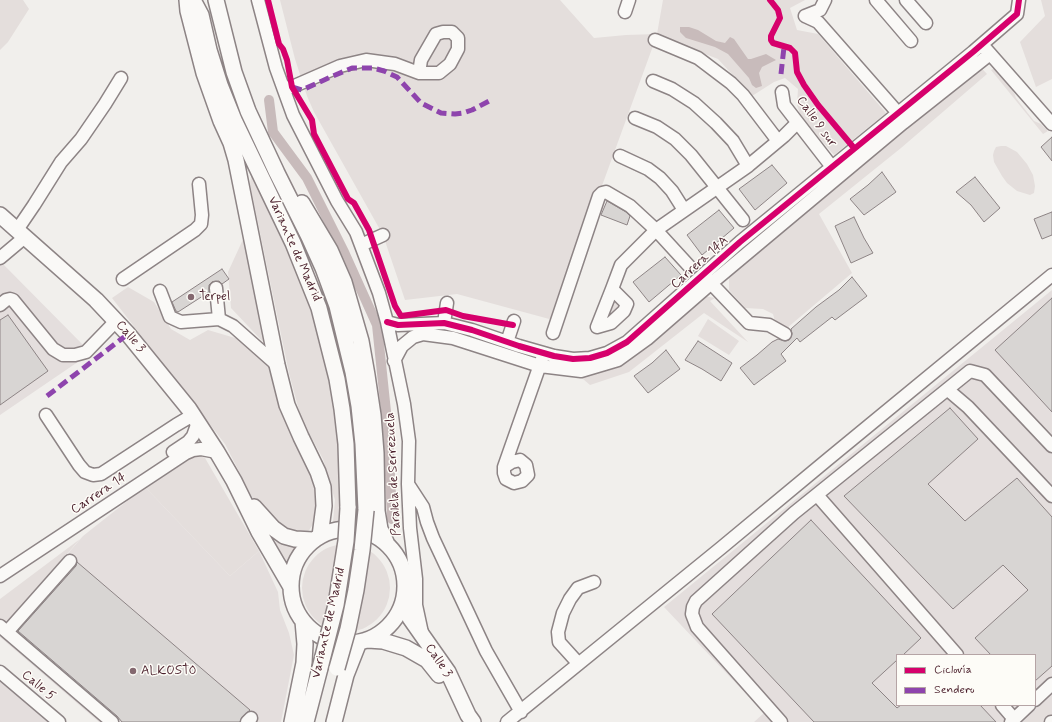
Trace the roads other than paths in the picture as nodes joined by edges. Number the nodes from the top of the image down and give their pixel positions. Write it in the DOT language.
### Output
graph roads {
  1 [pos="187,0"];
  2 [pos="193,0"];
  3 [pos="216,0"];
  4 [pos="258,0"];
  5 [pos="629,0"];
  6 [pos="825,0"];
  7 [pos="876,0"];
  8 [pos="906,0"];
  9 [pos="1019,0"];
  10 [pos="624,12"];
  11 [pos="926,23"];
  12 [pos="655,40"];
  13 [pos="911,42"];
  14 [pos="981,44"];
  15 [pos="990,54"];
  16 [pos="419,73"];
  17 [pos="121,78"];
  18 [pos="653,81"];
  19 [pos="284,88"];
  20 [pos="782,92"];
  21 [pos="898,113"];
  22 [pos="635,118"];
  23 [pos="797,123"];
  24 [pos="1052,124"];
  25 [pos="778,141"];
  26 [pos="620,156"];
  27 [pos="748,166"];
  28 [pos="832,167"];
  29 [pos="277,173"];
  30 [pos="199,184"];
  31 [pos="717,187"];
  32 [pos="684,210"];
  33 [pos="0,215"];
  34 [pos="743,220"];
  35 [pos="656,230"];
  36 [pos="21,233"];
  37 [pos="383,235"];
  38 [pos="361,245"];
  39 [pos="0,258"];
  40 [pos="689,266"];
  41 [pos="1052,275"];
  42 [pos="123,279"];
  43 [pos="708,279"];
  44 [pos="216,288"];
  45 [pos="612,289"];
  46 [pos="160,291"];
  47 [pos="448,302"];
  48 [pos="0,306"];
  49 [pos="219,319"];
  50 [pos="116,321"];
  51 [pos="514,321"];
  52 [pos="387,322"];
  53 [pos="444,323"];
  54 [pos="553,333"];
  55 [pos="785,334"];
  56 [pos="507,342"];
  57 [pos="544,353"];
  58 [pos="394,361"];
  59 [pos="277,365"];
  60 [pos="540,366"];
  61 [pos="948,390"];
  62 [pos="46,415"];
  63 [pos="195,418"];
  64 [pos="1052,446"];
  65 [pos="511,449"];
  66 [pos="217,452"];
  67 [pos="520,460"];
  68 [pos="504,467"];
  69 [pos="234,481"];
  70 [pos="408,484"];
  71 [pos="817,496"];
  72 [pos="1052,496"];
  73 [pos="71,524"];
  74 [pos="317,538"];
  75 [pos="386,542"];
  76 [pos="70,561"];
  77 [pos="0,566"];
  78 [pos="0,576"];
  79 [pos="594,582"];
  80 [pos="290,587"];
  81 [pos="404,600"];
  82 [pos="303,622"];
  83 [pos="4,629"];
  84 [pos="423,638"];
  85 [pos="363,641"];
  86 [pos="956,654"];
  87 [pos="578,664"];
  88 [pos="0,672"];
  89 [pos="1051,688"];
  90 [pos="1036,699"];
  91 [pos="1003,706"];
  92 [pos="1028,706"];
  93 [pos="521,712"];
  94 [pos="1012,721"];
  95 [pos="58,722"];
  96 [pos="112,722"];
  97 [pos="292,722"];
  98 [pos="306,722"];
  99 [pos="324,722"];
  100 [pos="334,722"];
  101 [pos="463,722"];
  102 [pos="473,722"];
  103 [pos="507,722"];
  104 [pos="781,722"];
  1 -- 59 [label="main road"];
  2 -- 98 [label="main road, Variante de Madrid, bridge"];
  3 -- 29 [label="main road, Variante de Madrid"];
  4 -- 19 [label="street, Paralela de Serrezuela"];
  5 -- 10 [label="street"];
  6 -- 21 [label="street"];
  7 -- 13 [label="street"];
  8 -- 11 [label="street"];
  9 -- 14 [label="street, Carrera 14A"];
  12 -- 25 [label="street"];
  14 -- 15 [label="street"];
  14 -- 21 [label="street, Carrera 14A"];
  15 -- 24 [label="street"];
  15 -- 43 [label="street, Carrera 14A"];
  16 -- 19 [label="street"];
  17 -- 36 [label="street"];
  18 -- 27 [label="street"];
  19 -- 38 [label="street, Paralela de Serrezuela"];
  20 -- 23 [label="street, Calle 9 sur"];
  21 -- 28 [label="street, Carrera 14A"];
  22 -- 31 [label="street"];
  23 -- 25 [label="street"];
  23 -- 28 [label="street, Calle 9 sur"];
  25 -- 27 [label="street"];
  26 -- 32 [label="street"];
  27 -- 31 [label="street"];
  28 -- 43 [label="street, Carrera 14A"];
  29 -- 75 [label="main road"];
  29 -- 99 [label="main road, Variante de Madrid, bridge"];
  30 -- 42 [label="street"];
  31 -- 32 [label="street"];
  31 -- 34 [label="street"];
  32 -- 35 [label="street"];
  33 -- 36 [label="main road, Calle 3"];
  35 -- 40 [label="street"];
  35 -- 45 [label="street"];
  35 -- 54 [label="street"];
  36 -- 39 [label="street"];
  36 -- 50 [label="main road, Calle 3"];
  37 -- 38 [label="street"];
  38 -- 52 [label="street, Paralela de Serrezuela"];
  41 -- 87 [label="street"];
  43 -- 55 [label="street"];
  43 -- 57 [label="street, Carrera 14A"];
  43 -- 60 [label="street, Carrera 14A"];
  44 -- 49 [label="street"];
  46 -- 49 [label="street"];
  47 -- 53 [label="street"];
  48 -- 50 [label="street"];
  49 -- 59 [label="street"];
  50 -- 63 [label="main road, Calle 3"];
  51 -- 56 [label="street"];
  52 -- 53 [label="street, Carrera 14A"];
  52 -- 58 [label="street, Paralela de Serrezuela"];
  53 -- 56 [label="street, Carrera 14A"];
  56 -- 57 [label="street, Carrera 14A"];
  57 -- 60 [label="street"];
  58 -- 60 [label="street, Carrera 14A"];
  58 -- 70 [label="street, Paralela de Serrezuela"];
  59 -- 74 [label="main road"];
  60 -- 65 [label="street"];
  61 -- 64 [label="street"];
  61 -- 71 [label="street"];
  61 -- 72 [label="street"];
  62 -- 63 [label="street"];
  63 -- 66 [label="main road, Calle 3"];
  63 -- 73 [label="street, Carrera 14"];
  65 -- 67 [label="street"];
  65 -- 68 [label="street"];
  66 -- 69 [label="main road, Calle 3"];
  66 -- 73 [label="street, Carrera 14"];
  67 -- 68 [label="street"];
  67 -- 68 [label="street"];
  69 -- 74 [label="main road, Calle 3"];
  69 -- 80 [label="main road, Calle 3"];
  70 -- 84 [label="street, Paralela de Serrezuela"];
  70 -- 93 [label="street"];
  71 -- 86 [label="street"];
  71 -- 104 [label="street"];
  73 -- 77 [label="street, Carrera 14"];
  73 -- 78 [label="street, Carrera 14"];
  74 -- 75 [label="main road"];
  74 -- 80 [label="main road"];
  75 -- 81 [label="main road"];
  76 -- 83 [label="street"];
  79 -- 87 [label="street"];
  80 -- 82 [label="main road"];
  81 -- 84 [label="main road, Calle 3"];
  81 -- 85 [label="main road"];
  82 -- 85 [label="main road"];
  82 -- 97 [label="main road"];
  83 -- 96 [label="street"];
  84 -- 102 [label="main road, Calle 3"];
  85 -- 100 [label="main road"];
  85 -- 101 [label="main road, Calle 3"];
  87 -- 93 [label="street"];
  88 -- 95 [label="street, Calle 5"];
  89 -- 90 [label="street"];
  91 -- 94 [label="street"];
  92 -- 94 [label="street"];
  93 -- 103 [label="street"];
}
